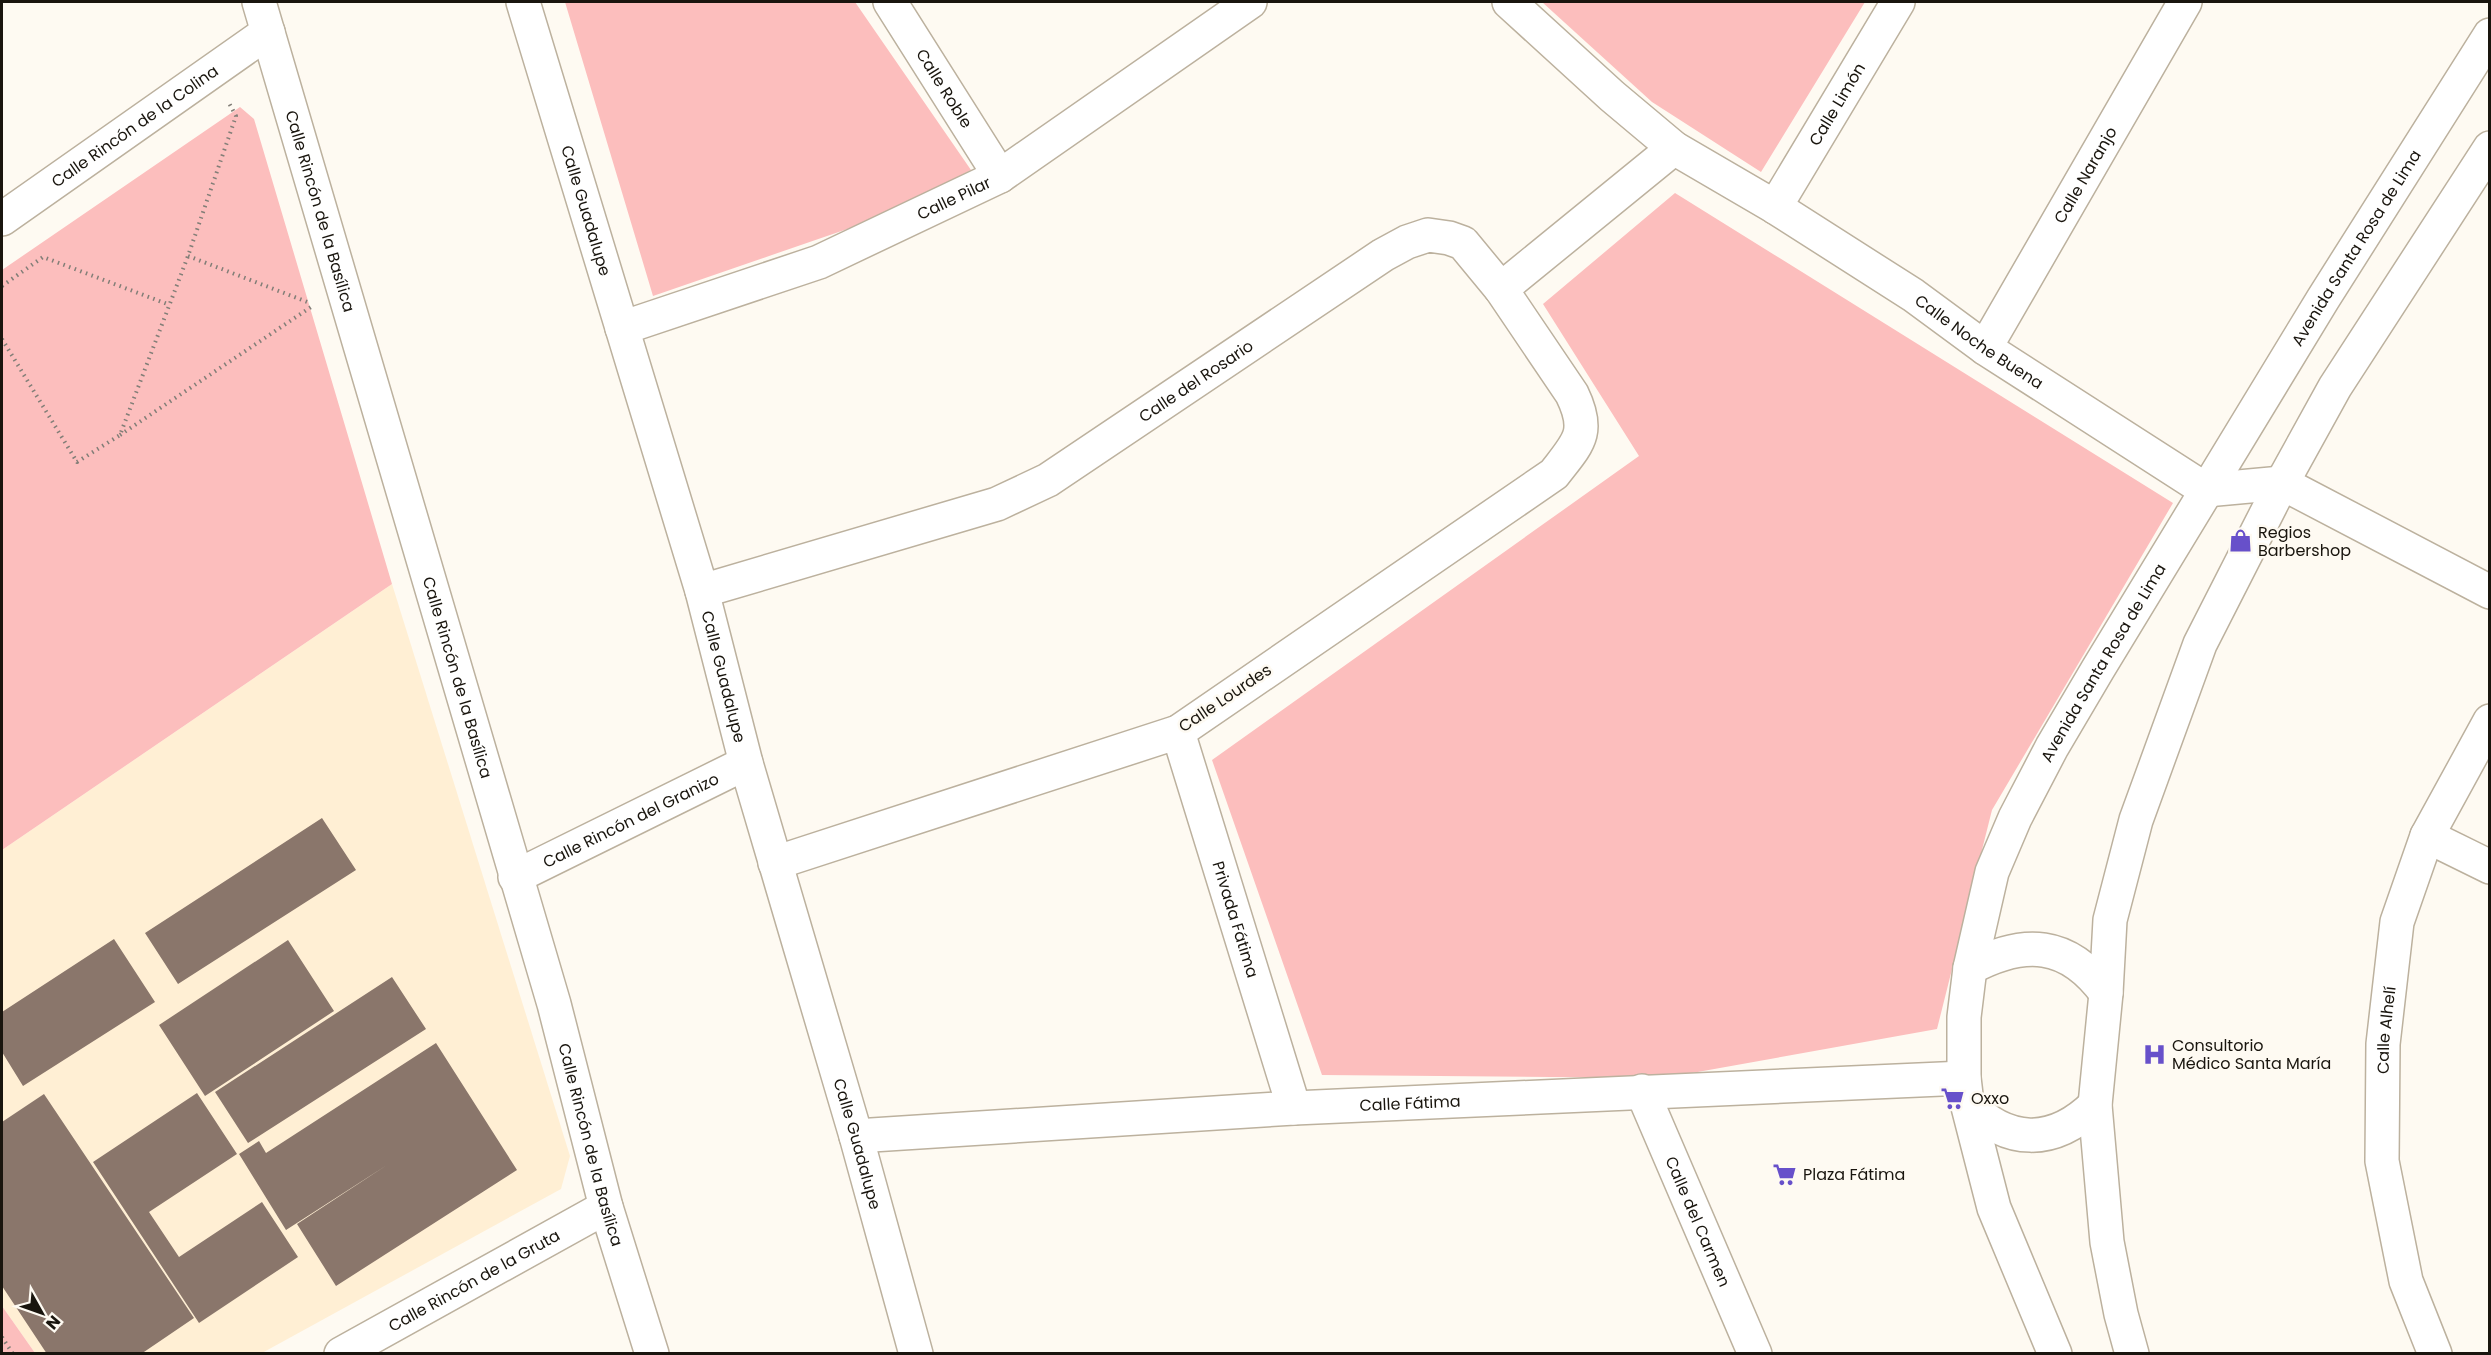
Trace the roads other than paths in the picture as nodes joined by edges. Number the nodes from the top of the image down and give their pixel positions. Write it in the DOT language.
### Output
graph roads {
  1 [pos="523,2"];
  2 [pos="890,2"];
  3 [pos="1250,2"];
  4 [pos="1509,2"];
  5 [pos="1898,2"];
  6 [pos="2185,2"];
  7 [pos="263,17"];
  8 [pos="2490,35"];
  9 [pos="1674,148"];
  10 [pos="2490,148"];
  11 [pos="1000,176"];
  12 [pos="1775,207"];
  13 [pos="2,219"];
  14 [pos="1501,289"];
  15 [pos="622,328"];
  16 [pos="1985,348"];
  17 [pos="1581,434"];
  18 [pos="2282,483"];
  19 [pos="2206,490"];
  20 [pos="702,591"];
  21 [pos="2490,592"];
  22 [pos="2490,720"];
  23 [pos="1178,732"];
  24 [pos="746,763"];
  25 [pos="2427,836"];
  26 [pos="775,863"];
  27 [pos="2490,867"];
  28 [pos="515,877"];
  29 [pos="1970,968"];
  30 [pos="2106,993"];
  31 [pos="1965,1090"];
  32 [pos="1641,1091"];
  33 [pos="2095,1105"];
  34 [pos="1294,1108"];
  35 [pos="856,1136"];
  36 [pos="606,1207"];
  37 [pos="341,1353"];
  38 [pos="652,1353"];
  39 [pos="916,1353"];
  40 [pos="1755,1353"];
  41 [pos="2055,1353"];
  42 [pos="2132,1353"];
  43 [pos="2435,1353"];
  1 -- 15 [label="street, Calle Guadalupe"];
  2 -- 11 [label="street, Calle Roble"];
  3 -- 11 [label="street, Calle Pilar"];
  4 -- 9 [label="street, Calle Noche Buena"];
  5 -- 12 [label="street, Calle Limón"];
  6 -- 16 [label="street, Calle Naranjo"];
  7 -- 13 [label="street, Calle Rincón de la Colina"];
  7 -- 28 [label="street, Calle Rincón de la Basílica"];
  8 -- 19 [label="street, Avenida Santa Rosa de Lima"];
  9 -- 12 [label="street, Calle Noche Buena"];
  9 -- 14 [label="street"];
  10 -- 18 [label="street"];
  11 -- 15 [label="street, Calle Pilar"];
  12 -- 16 [label="street, Calle Noche Buena"];
  14 -- 17 [label="street, Calle del Rosario"];
  14 -- 20 [label="street, Calle del Rosario"];
  15 -- 20 [label="street, Calle Guadalupe"];
  16 -- 19 [label="street, Calle Noche Buena"];
  17 -- 23 [label="street, Calle Lourdes"];
  18 -- 19 [label="street"];
  18 -- 21 [label="street"];
  18 -- 30 [label="street"];
  19 -- 29 [label="street, Avenida Santa Rosa de Lima"];
  20 -- 24 [label="street, Calle Guadalupe"];
  22 -- 25 [label="street, Calle Alhelí"];
  23 -- 26 [label="street, Calle Lourdes"];
  23 -- 34 [label="street, Privada Fátima"];
  24 -- 26 [label="street, Calle Guadalupe"];
  24 -- 28 [label="street, Calle Rincón del Granizo"];
  25 -- 27 [label="street"];
  25 -- 43 [label="street, Calle Alhelí"];
  26 -- 35 [label="street, Calle Guadalupe"];
  28 -- 36 [label="street, Calle Rincón de la Basílica"];
  29 -- 30 [label="street"];
  29 -- 31 [label="street, Avenida Santa Rosa de Lima"];
  30 -- 33 [label="street"];
  31 -- 32 [label="street, Calle Fátima"];
  31 -- 33 [label="street"];
  31 -- 41 [label="street, Avenida Santa Rosa de Lima"];
  32 -- 34 [label="street, Calle Fátima"];
  32 -- 40 [label="street, Calle del Carmen"];
  33 -- 42 [label="street"];
  34 -- 35 [label="street, Calle Fátima"];
  35 -- 39 [label="street, Calle Guadalupe"];
  36 -- 37 [label="street, Calle Rincón de la Gruta"];
  36 -- 38 [label="street, Calle Rincón de la Basílica"];
}
